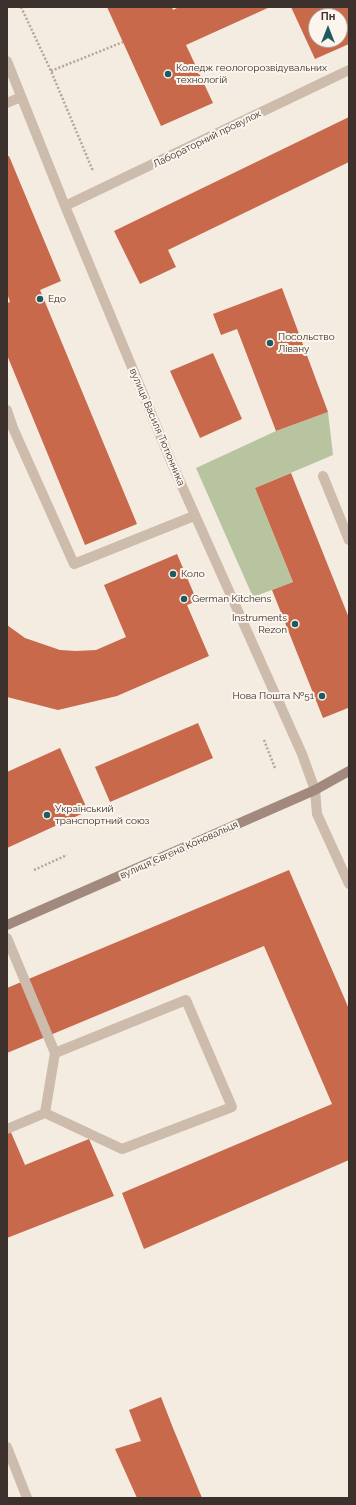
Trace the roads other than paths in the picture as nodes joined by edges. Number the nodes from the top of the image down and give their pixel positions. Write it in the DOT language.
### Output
graph roads {
  1 [pos="7,61"];
  2 [pos="349,70"];
  3 [pos="21,97"];
  4 [pos="7,103"];
  5 [pos="65,206"];
  6 [pos="7,410"];
  7 [pos="323,476"];
  8 [pos="194,516"];
  9 [pos="349,540"];
  10 [pos="349,771"];
  11 [pos="315,790"];
  12 [pos="349,884"];
  13 [pos="7,925"];
  14 [pos="7,938"];
  15 [pos="55,1053"];
  16 [pos="45,1113"];
  17 [pos="7,1129"];
  18 [pos="7,1447"];
  19 [pos="27,1498"];
  1 -- 3 [label="street, вулиця Василя Тютюнника"];
  2 -- 5 [label="street, Лабораторний провулок"];
  3 -- 4 [label="street"];
  3 -- 5 [label="street, вулиця Василя Тютюнника"];
  5 -- 8 [label="street, вулиця Василя Тютюнника"];
  6 -- 8 [label="street"];
  7 -- 9 [label="street"];
  8 -- 11 [label="street, вулиця Василя Тютюнника"];
  10 -- 11 [label="main road, вулиця Євгена Коновальця"];
  11 -- 12 [label="street, вулиця Василя Тютюнника"];
  11 -- 13 [label="main road, вулиця Євгена Коновальця"];
  14 -- 15 [label="street"];
  15 -- 16 [label="street"];
  15 -- 16 [label="street"];
  16 -- 17 [label="street"];
  18 -- 19 [label="street"];
}
